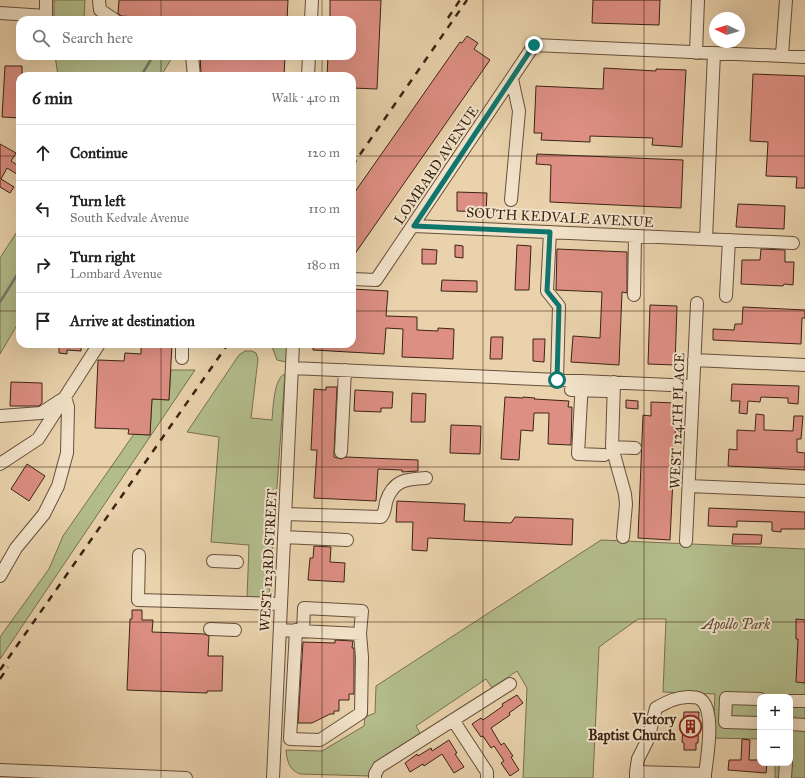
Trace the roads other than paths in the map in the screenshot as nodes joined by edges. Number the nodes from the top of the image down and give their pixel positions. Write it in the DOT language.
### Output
graph roads {
  1 [pos="46,0"];
  2 [pos="99,0"];
  3 [pos="312,0"];
  4 [pos="698,0"];
  5 [pos="786,0"];
  6 [pos="0,14"];
  7 [pos="109,16"];
  8 [pos="311,16"];
  9 [pos="696,53"];
  10 [pos="714,53"];
  11 [pos="782,55"];
  12 [pos="805,56"];
  13 [pos="192,60"];
  14 [pos="309,60"];
  15 [pos="194,72"];
  16 [pos="308,72"];
  17 [pos="512,79"];
  18 [pos="511,200"];
  19 [pos="414,226"];
  20 [pos="550,232"];
  21 [pos="635,236"];
  22 [pos="706,239"];
  23 [pos="729,240"];
  24 [pos="793,242"];
  25 [pos="356,279"];
  26 [pos="634,295"];
  27 [pos="726,296"];
  28 [pos="697,303"];
  29 [pos="96,348"];
  30 [pos="182,348"];
  31 [pos="293,348"];
  32 [pos="182,358"];
  33 [pos="694,360"];
  34 [pos="805,365"];
  35 [pos="292,368"];
  36 [pos="345,370"];
  37 [pos="557,380"];
  38 [pos="693,386"];
  39 [pos="578,387"];
  40 [pos="610,387"];
  41 [pos="65,396"];
  42 [pos="0,416"];
  43 [pos="635,448"];
  44 [pos="608,451"];
  45 [pos="341,452"];
  46 [pos="0,464"];
  47 [pos="426,478"];
  48 [pos="689,486"];
  49 [pos="805,491"];
  50 [pos="285,514"];
  51 [pos="284,537"];
  52 [pos="624,537"];
  53 [pos="347,540"];
  54 [pos="686,541"];
  55 [pos="139,555"];
  56 [pos="213,561"];
  57 [pos="238,562"];
  58 [pos="0,576"];
  59 [pos="281,604"];
  60 [pos="210,629"];
  61 [pos="235,630"];
  62 [pos="280,630"];
  63 [pos="299,631"];
  64 [pos="360,634"];
  65 [pos="510,684"];
  66 [pos="757,699"];
  67 [pos="793,701"];
  68 [pos="805,701"];
  69 [pos="276,720"];
  70 [pos="452,720"];
  71 [pos="757,723"];
  72 [pos="793,724"];
  73 [pos="805,725"];
  74 [pos="291,732"];
  75 [pos="274,743"];
  76 [pos="786,766"];
  77 [pos="0,770"];
  78 [pos="636,775"];
  79 [pos="705,776"];
  80 [pos="186,778"];
  81 [pos="273,778"];
  82 [pos="376,778"];
  83 [pos="487,778"];
  84 [pos="785,778"];
  1 -- 6 [label="street"];
  2 -- 7 [label="street"];
  3 -- 8 [label="street"];
  4 -- 9 [label="street"];
  5 -- 11 [label="street"];
  9 -- 10 [label="street"];
  9 -- 17 [label="street, LOMBARD AVENUE"];
  10 -- 11 [label="street"];
  10 -- 22 [label="street"];
  11 -- 12 [label="street"];
  13 -- 15 [label="street"];
  14 -- 16 [label="street"];
  17 -- 18 [label="street"];
  17 -- 19 [label="street, LOMBARD AVENUE"];
  19 -- 20 [label="street, SOUTH KEDVALE AVENUE"];
  19 -- 25 [label="street, LOMBARD AVENUE"];
  20 -- 21 [label="street, SOUTH KEDVALE AVENUE"];
  20 -- 37 [label="street"];
  21 -- 22 [label="street, SOUTH KEDVALE AVENUE"];
  21 -- 26 [label="street"];
  22 -- 23 [label="street, SOUTH KEDVALE AVENUE"];
  23 -- 24 [label="street, SOUTH KEDVALE AVENUE"];
  23 -- 27 [label="street"];
  28 -- 33 [label="street, WEST 124TH PLACE"];
  29 -- 41 [label="street"];
  30 -- 32 [label="street"];
  31 -- 35 [label="street, WEST 123RD STREET"];
  33 -- 34 [label="street"];
  33 -- 38 [label="street, WEST 124TH PLACE"];
  35 -- 36 [label="street"];
  35 -- 50 [label="street, WEST 123RD STREET"];
  36 -- 37 [label="street"];
  36 -- 45 [label="street"];
  37 -- 39 [label="street"];
  38 -- 40 [label="street"];
  38 -- 48 [label="street, WEST 124TH PLACE"];
  39 -- 40 [label="street"];
  39 -- 44 [label="street"];
  40 -- 44 [label="street"];
  41 -- 42 [label="street"];
  41 -- 46 [label="street"];
  41 -- 58 [label="street"];
  43 -- 44 [label="street"];
  44 -- 52 [label="street"];
  47 -- 50 [label="street"];
  48 -- 49 [label="street"];
  48 -- 54 [label="street, WEST 124TH PLACE"];
  50 -- 51 [label="street, WEST 123RD STREET"];
  51 -- 53 [label="street"];
  51 -- 59 [label="street, WEST 123RD STREET"];
  55 -- 59 [label="street"];
  56 -- 57 [label="street"];
  59 -- 62 [label="street, WEST 123RD STREET"];
  60 -- 61 [label="street"];
  62 -- 63 [label="street"];
  62 -- 69 [label="street, WEST 123RD STREET"];
  63 -- 64 [label="street"];
  63 -- 64 [label="street"];
  63 -- 74 [label="street"];
  64 -- 74 [label="street"];
  65 -- 70 [label="street"];
  66 -- 71 [label="street"];
  67 -- 68 [label="street"];
  69 -- 74 [label="street"];
  69 -- 75 [label="street, WEST 123RD STREET"];
  70 -- 82 [label="street"];
  70 -- 83 [label="street"];
  72 -- 73 [label="street"];
  74 -- 75 [label="street"];
  75 -- 81 [label="street, WEST 123RD STREET"];
  76 -- 84 [label="street"];
  77 -- 80 [label="street"];
  78 -- 79 [label="street"];
  78 -- 79 [label="street"];
}
